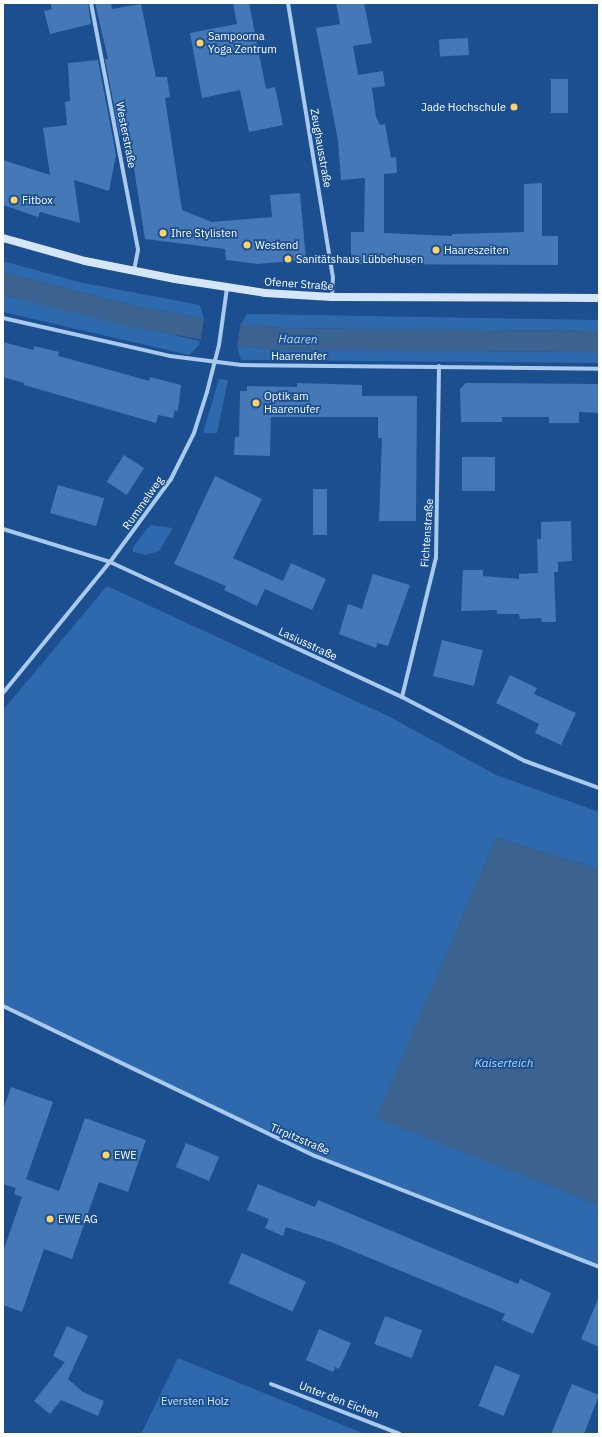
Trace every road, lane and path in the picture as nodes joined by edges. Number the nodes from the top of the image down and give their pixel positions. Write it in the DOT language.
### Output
graph roads {
  1 [pos="91,3"];
  2 [pos="288,3"];
  3 [pos="3,238"];
  4 [pos="133,271"];
  5 [pos="227,288"];
  6 [pos="332,297"];
  7 [pos="599,298"];
  8 [pos="3,318"];
  9 [pos="214,363"];
  10 [pos="439,366"];
  11 [pos="599,369"];
  12 [pos="3,529"];
  13 [pos="110,562"];
  14 [pos="3,693"];
  15 [pos="402,697"];
  16 [pos="599,788"];
  17 [pos="3,1006"];
  18 [pos="599,1267"];
  19 [pos="271,1384"];
  20 [pos="400,1434"];
  1 -- 4 [label="street, Westerstraße"];
  2 -- 6 [label="street, Zeughausstraße"];
  3 -- 4 [label="main road, Ofener Straße"];
  4 -- 5 [label="main road, Ofener Straße"];
  5 -- 6 [label="main road, Ofener Straße"];
  5 -- 9 [label="street, Rummelweg"];
  6 -- 7 [label="main road, Ofener Straße"];
  8 -- 9 [label="street, Haarenufer"];
  9 -- 10 [label="street, Haarenufer"];
  9 -- 13 [label="street, Rummelweg"];
  10 -- 11 [label="street, Haarenufer"];
  10 -- 15 [label="street, Fichtenstraße"];
  12 -- 13 [label="street, Lasiusstraße"];
  13 -- 14 [label="street, Rummelweg"];
  13 -- 15 [label="street, Lasiusstraße"];
  15 -- 16 [label="street, Lasiusstraße"];
  17 -- 18 [label="street, Tirpitzstraße"];
  19 -- 20 [label="street, Unter den Eichen"];
}
